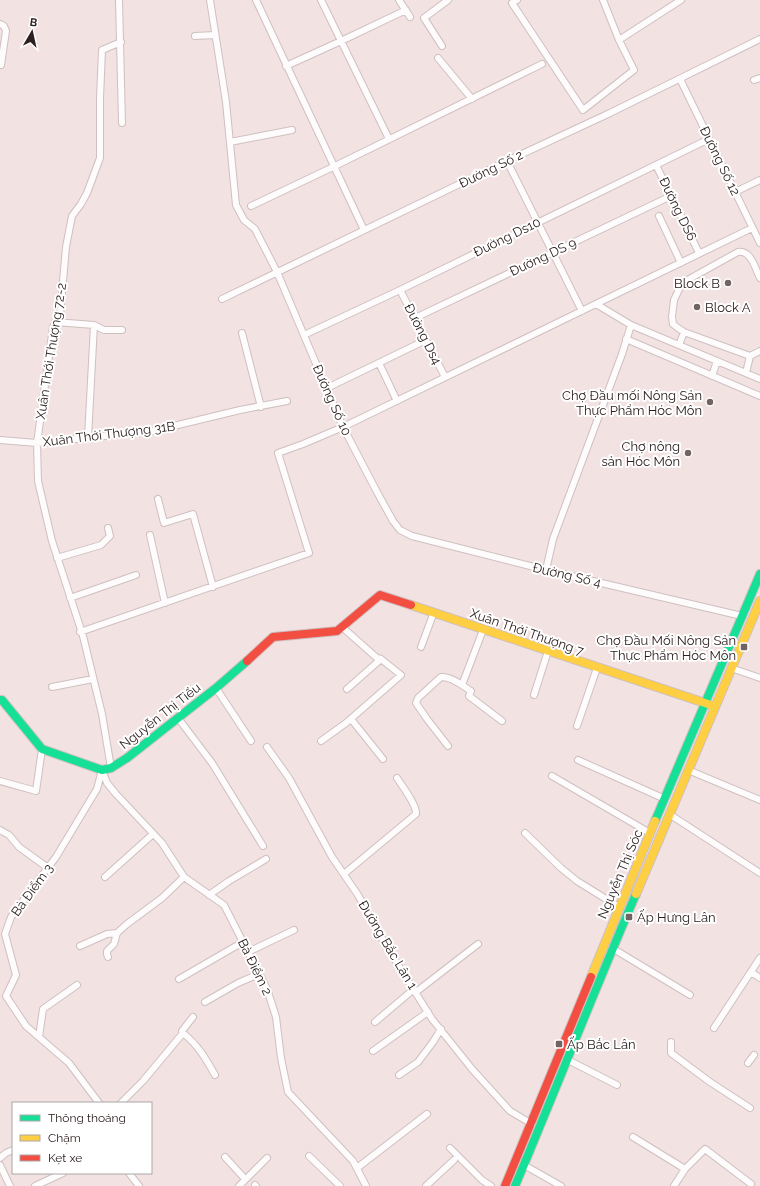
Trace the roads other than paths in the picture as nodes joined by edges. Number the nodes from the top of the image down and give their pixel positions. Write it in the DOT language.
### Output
graph roads {
  1 [pos="119,0"];
  2 [pos="210,0"];
  3 [pos="256,0"];
  4 [pos="321,0"];
  5 [pos="399,0"];
  6 [pos="448,0"];
  7 [pos="517,0"];
  8 [pos="603,0"];
  9 [pos="681,0"];
  10 [pos="406,10"];
  11 [pos="410,17"];
  12 [pos="0,24"];
  13 [pos="216,35"];
  14 [pos="195,36"];
  15 [pos="760,39"];
  16 [pos="619,40"];
  17 [pos="341,41"];
  18 [pos="121,42"];
  19 [pos="442,46"];
  20 [pos="438,58"];
  21 [pos="542,64"];
  22 [pos="1,65"];
  23 [pos="286,66"];
  24 [pos="680,79"];
  25 [pos="472,99"];
  26 [pos="122,124"];
  27 [pos="292,130"];
  28 [pos="389,139"];
  29 [pos="709,139"];
  30 [pos="230,142"];
  31 [pos="507,161"];
  32 [pos="656,165"];
  33 [pos="334,167"];
  34 [pos="760,180"];
  35 [pos="735,192"];
  36 [pos="671,196"];
  37 [pos="251,206"];
  38 [pos="659,216"];
  39 [pos="537,222"];
  40 [pos="752,228"];
  41 [pos="364,230"];
  42 [pos="760,243"];
  43 [pos="552,252"];
  44 [pos="699,254"];
  45 [pos="681,263"];
  46 [pos="277,272"];
  47 [pos="760,278"];
  48 [pos="400,290"];
  49 [pos="222,299"];
  50 [pos="596,304"];
  51 [pos="582,311"];
  52 [pos="415,318"];
  53 [pos="56,322"];
  54 [pos="631,325"];
  55 [pos="94,326"];
  56 [pos="122,330"];
  57 [pos="684,332"];
  58 [pos="242,333"];
  59 [pos="304,335"];
  60 [pos="626,339"];
  61 [pos="426,340"];
  62 [pos="679,345"];
  63 [pos="760,351"];
  64 [pos="750,356"];
  65 [pos="717,361"];
  66 [pos="379,363"];
  67 [pos="746,373"];
  68 [pos="712,376"];
  69 [pos="445,377"];
  70 [pos="760,379"];
  71 [pos="327,388"];
  72 [pos="760,396"];
  73 [pos="287,401"];
  74 [pos="397,401"];
  75 [pos="261,407"];
  76 [pos="343,427"];
  77 [pos="88,437"];
  78 [pos="0,440"];
  79 [pos="36,443"];
  80 [pos="158,500"];
  81 [pos="396,524"];
  82 [pos="108,528"];
  83 [pos="150,535"];
  84 [pos="57,558"];
  85 [pos="546,570"];
  86 [pos="760,574"];
  87 [pos="136,575"];
  88 [pos="213,587"];
  89 [pos="70,598"];
  90 [pos="760,601"];
  91 [pos="165,603"];
  92 [pos="434,612"];
  93 [pos="742,616"];
  94 [pos="342,627"];
  95 [pos="483,630"];
  96 [pos="80,632"];
  97 [pos="421,647"];
  98 [pos="548,651"];
  99 [pos="381,659"];
  100 [pos="597,668"];
  101 [pos="731,668"];
  102 [pos="760,678"];
  103 [pos="93,679"];
  104 [pos="462,685"];
  105 [pos="52,687"];
  106 [pos="216,688"];
  107 [pos="347,689"];
  108 [pos="534,695"];
  109 [pos="0,700"];
  110 [pos="705,703"];
  111 [pos="714,706"];
  112 [pos="178,718"];
  113 [pos="351,719"];
  114 [pos="502,721"];
  115 [pos="576,726"];
  116 [pos="251,741"];
  117 [pos="321,741"];
  118 [pos="448,746"];
  119 [pos="267,747"];
  120 [pos="42,749"];
  121 [pos="384,759"];
  122 [pos="578,760"];
  123 [pos="111,768"];
  124 [pos="102,770"];
  125 [pos="688,770"];
  126 [pos="552,776"];
  127 [pos="397,778"];
  128 [pos="0,781"];
  129 [pos="760,798"];
  130 [pos="665,799"];
  131 [pos="669,814"];
  132 [pos="0,830"];
  133 [pos="525,833"];
  134 [pos="650,833"];
  135 [pos="153,834"];
  136 [pos="263,846"];
  137 [pos="266,859"];
  138 [pos="48,868"];
  139 [pos="760,873"];
  140 [pos="344,874"];
  141 [pos="104,877"];
  142 [pos="184,877"];
  143 [pos="209,895"];
  144 [pos="619,907"];
  145 [pos="294,930"];
  146 [pos="3,933"];
  147 [pos="117,934"];
  148 [pos="243,942"];
  149 [pos="478,944"];
  150 [pos="80,946"];
  151 [pos="612,948"];
  152 [pos="248,952"];
  153 [pos="108,957"];
  154 [pos="760,958"];
  155 [pos="751,972"];
  156 [pos="259,974"];
  157 [pos="760,978"];
  158 [pos="179,979"];
  159 [pos="78,985"];
  160 [pos="415,991"];
  161 [pos="584,992"];
  162 [pos="690,995"];
  163 [pos="6,996"];
  164 [pos="592,997"];
  165 [pos="0,1001"];
  166 [pos="205,1002"];
  167 [pos="428,1012"];
  168 [pos="193,1017"];
  169 [pos="375,1022"];
  170 [pos="714,1028"];
  171 [pos="440,1029"];
  172 [pos="183,1033"];
  173 [pos="39,1037"];
  174 [pos="671,1042"];
  175 [pos="373,1051"];
  176 [pos="754,1055"];
  177 [pos="568,1060"];
  178 [pos="748,1063"];
  179 [pos="215,1074"];
  180 [pos="399,1075"];
  181 [pos="617,1084"];
  182 [pos="98,1102"];
  183 [pos="122,1102"];
  184 [pos="750,1108"];
  185 [pos="426,1114"];
  186 [pos="532,1124"];
  187 [pos="633,1137"];
  188 [pos="450,1148"];
  189 [pos="12,1150"];
  190 [pos="309,1156"];
  191 [pos="225,1157"];
  192 [pos="0,1158"];
  193 [pos="267,1158"];
  194 [pos="454,1160"];
  195 [pos="0,1165"];
  196 [pos="524,1165"];
  197 [pos="357,1168"];
  198 [pos="685,1169"];
  199 [pos="61,1174"];
  200 [pos="130,1174"];
  201 [pos="245,1179"];
  202 [pos="751,1184"];
  203 [pos="10,1186"];
  204 [pos="35,1186"];
  205 [pos="139,1186"];
  206 [pos="239,1186"];
  207 [pos="340,1186"];
  208 [pos="366,1186"];
  209 [pos="426,1186"];
  210 [pos="491,1186"];
  211 [pos="505,1186"];
  212 [pos="515,1186"];
  213 [pos="561,1186"];
  214 [pos="674,1186"];
  1 -- 18 [label="street"];
  2 -- 13 [label="street, Đường Số 10"];
  3 -- 23 [label="street"];
  4 -- 17 [label="street"];
  5 -- 10 [label="street"];
  6 -- 19 [label="street"];
  7 -- 16 [label="street"];
  8 -- 16 [label="street"];
  9 -- 16 [label="street"];
  10 -- 11 [label="street"];
  10 -- 17 [label="street"];
  12 -- 22 [label="street"];
  13 -- 14 [label="street"];
  13 -- 30 [label="street, Đường Số 10"];
  15 -- 24 [label="street, Đường Số 2"];
  17 -- 23 [label="street"];
  17 -- 28 [label="street"];
  18 -- 26 [label="street"];
  18 -- 53 [label="street, Xuân Thới Thượng 72-2"];
  20 -- 25 [label="street"];
  21 -- 25 [label="street"];
  23 -- 33 [label="street"];
  24 -- 29 [label="street, Đường Số 12"];
  24 -- 31 [label="street, Đường Số 2"];
  25 -- 28 [label="street"];
  27 -- 30 [label="street"];
  28 -- 33 [label="street"];
  29 -- 32 [label="street, Đường Ds10"];
  29 -- 35 [label="street, Đường Số 12"];
  30 -- 46 [label="street, Đường Số 10"];
  31 -- 39 [label="street"];
  31 -- 41 [label="street, Đường Số 2"];
  32 -- 36 [label="street, Đường DS6"];
  32 -- 39 [label="street, Đường Ds10"];
  33 -- 37 [label="street"];
  33 -- 41 [label="street"];
  34 -- 35 [label="street"];
  35 -- 40 [label="street, Đường Số 12"];
  36 -- 43 [label="street, Đường DS 9"];
  36 -- 44 [label="street, Đường DS6"];
  38 -- 45 [label="street"];
  39 -- 43 [label="street"];
  39 -- 48 [label="street, Đường Ds10"];
  40 -- 42 [label="street, Đường Số 12"];
  40 -- 44 [label="street"];
  41 -- 46 [label="street, Đường Số 2"];
  43 -- 51 [label="street"];
  43 -- 52 [label="street, Đường DS 9"];
  44 -- 45 [label="street"];
  45 -- 50 [label="street"];
  46 -- 49 [label="street, Đường Số 2"];
  46 -- 59 [label="street, Đường Số 10"];
  47 -- 57 [label="street"];
  48 -- 52 [label="street, Đường Ds4"];
  48 -- 59 [label="street, Đường Ds10"];
  50 -- 51 [label="street"];
  50 -- 54 [label="street"];
  51 -- 69 [label="street"];
  52 -- 61 [label="street, Đường Ds4"];
  53 -- 55 [label="street"];
  53 -- 79 [label="street, Xuân Thới Thượng 72-2"];
  54 -- 60 [label="street"];
  54 -- 62 [label="street"];
  55 -- 56 [label="street"];
  55 -- 77 [label="street"];
  57 -- 62 [label="street"];
  57 -- 64 [label="street"];
  58 -- 75 [label="street"];
  59 -- 71 [label="street, Đường Số 10"];
  60 -- 68 [label="street"];
  60 -- 85 [label="street"];
  61 -- 66 [label="street"];
  61 -- 69 [label="street, Đường Ds4"];
  62 -- 65 [label="street"];
  63 -- 64 [label="street"];
  64 -- 67 [label="street"];
  65 -- 67 [label="street"];
  65 -- 68 [label="street"];
  66 -- 71 [label="street"];
  66 -- 74 [label="street"];
  67 -- 70 [label="street"];
  68 -- 72 [label="street"];
  69 -- 74 [label="street"];
  71 -- 76 [label="street, Đường Số 10"];
  73 -- 75 [label="street, Xuân Thới Thượng 31B"];
  74 -- 76 [label="street"];
  75 -- 77 [label="street, Xuân Thới Thượng 31B"];
  76 -- 81 [label="street, Đường Số 10"];
  76 -- 88 [label="street"];
  77 -- 79 [label="street, Xuân Thới Thượng 31B"];
  78 -- 79 [label="street, Xuân Thới Thượng 31B"];
  79 -- 84 [label="street, Xuân Thới Thượng 72-2"];
  80 -- 88 [label="street"];
  81 -- 85 [label="street, Đường Số 4"];
  82 -- 84 [label="street"];
  83 -- 91 [label="street"];
  84 -- 89 [label="street, Xuân Thới Thượng 72-2"];
  85 -- 93 [label="street, Đường Số 4"];
  86 -- 93 [label="main road, Nguyễn Thị Sóc"];
  87 -- 89 [label="street"];
  88 -- 91 [label="street"];
  89 -- 96 [label="street, Xuân Thới Thượng 72-2"];
  90 -- 101 [label="main road, Nguyễn Thị Sóc"];
  91 -- 96 [label="street"];
  92 -- 94 [label="main road, Xuân Thới Thượng 7"];
  92 -- 95 [label="main road, Xuân Thới Thượng 7"];
  92 -- 97 [label="street"];
  93 -- 110 [label="main road, Nguyễn Thị Sóc"];
  94 -- 99 [label="street"];
  94 -- 106 [label="main road, Nguyễn Thị Tiểu"];
  95 -- 98 [label="main road, Xuân Thới Thượng 7"];
  95 -- 104 [label="street"];
  96 -- 103 [label="street, Xuân Thới Thượng 72-2"];
  98 -- 100 [label="main road, Xuân Thới Thượng 7"];
  98 -- 108 [label="street"];
  99 -- 107 [label="street"];
  99 -- 113 [label="street"];
  100 -- 110 [label="main road, Xuân Thới Thượng 7"];
  100 -- 115 [label="street"];
  101 -- 102 [label="street"];
  101 -- 111 [label="main road, Nguyễn Thị Sóc"];
  103 -- 105 [label="street"];
  103 -- 123 [label="street, Xuân Thới Thượng 72-2"];
  104 -- 114 [label="street"];
  104 -- 118 [label="street"];
  106 -- 112 [label="main road, Nguyễn Thị Tiểu"];
  106 -- 116 [label="street"];
  109 -- 120 [label="main road"];
  110 -- 111 [label="main road, Xuân Thới Thượng 7"];
  110 -- 130 [label="main road, Nguyễn Thị Sóc"];
  111 -- 125 [label="main road, Nguyễn Thị Sóc"];
  112 -- 123 [label="main road, Nguyễn Thị Tiểu"];
  112 -- 136 [label="street"];
  113 -- 117 [label="street"];
  113 -- 121 [label="street"];
  119 -- 140 [label="street, Đường Bắc Lân 1"];
  120 -- 124 [label="main road"];
  120 -- 128 [label="street"];
  122 -- 130 [label="street"];
  123 -- 124 [label="main road, Nguyễn Thị Tiểu"];
  124 -- 135 [label="street, Bà Điểm 2"];
  124 -- 138 [label="street, Bà Điểm 3"];
  125 -- 129 [label="street"];
  125 -- 131 [label="main road, Nguyễn Thị Sóc"];
  126 -- 134 [label="street"];
  127 -- 140 [label="street"];
  130 -- 134 [label="main road, Nguyễn Thị Sóc"];
  131 -- 139 [label="street"];
  131 -- 151 [label="main road, Nguyễn Thị Sóc"];
  132 -- 138 [label="street"];
  133 -- 144 [label="street"];
  134 -- 144 [label="main road, Nguyễn Thị Sóc"];
  135 -- 141 [label="street"];
  135 -- 142 [label="street, Bà Điểm 2"];
  137 -- 143 [label="street"];
  138 -- 146 [label="street, Bà Điểm 3"];
  140 -- 160 [label="street, Đường Bắc Lân 1"];
  142 -- 143 [label="street, Bà Điểm 2"];
  142 -- 147 [label="street"];
  143 -- 148 [label="street, Bà Điểm 2"];
  144 -- 161 [label="main road, Nguyễn Thị Sóc"];
  145 -- 152 [label="street"];
  146 -- 163 [label="street, Bà Điểm 3"];
  147 -- 150 [label="street"];
  147 -- 153 [label="street"];
  148 -- 152 [label="street, Bà Điểm 2"];
  148 -- 158 [label="street"];
  149 -- 160 [label="street"];
  151 -- 162 [label="street"];
  151 -- 164 [label="main road, Nguyễn Thị Sóc"];
  152 -- 156 [label="street, Bà Điểm 2"];
  154 -- 155 [label="street"];
  155 -- 157 [label="street"];
  155 -- 170 [label="street"];
  156 -- 166 [label="street"];
  156 -- 197 [label="street, Bà Điểm 2"];
  159 -- 173 [label="street"];
  160 -- 167 [label="street, Đường Bắc Lân 1"];
  160 -- 169 [label="street"];
  161 -- 164 [label="street"];
  161 -- 186 [label="main road, Nguyễn Thị Sóc"];
  163 -- 165 [label="street"];
  163 -- 173 [label="street"];
  164 -- 177 [label="main road, Nguyễn Thị Sóc"];
  167 -- 171 [label="street, Đường Bắc Lân 1"];
  167 -- 175 [label="street"];
  168 -- 172 [label="street"];
  171 -- 180 [label="street"];
  171 -- 186 [label="street, Đường Bắc Lân 1"];
  172 -- 179 [label="street"];
  172 -- 183 [label="street"];
  173 -- 182 [label="street"];
  174 -- 184 [label="street"];
  176 -- 178 [label="street"];
  177 -- 181 [label="street"];
  177 -- 196 [label="main road, Nguyễn Thị Sóc"];
  185 -- 197 [label="street"];
  186 -- 211 [label="main road, Nguyễn Thị Sóc"];
  187 -- 198 [label="street"];
  188 -- 210 [label="street"];
  189 -- 192 [label="street"];
  190 -- 207 [label="street"];
  191 -- 201 [label="street"];
  193 -- 201 [label="street"];
  194 -- 209 [label="street"];
  195 -- 203 [label="street"];
  196 -- 212 [label="main road, Nguyễn Thị Sóc"];
  196 -- 213 [label="street"];
  197 -- 208 [label="street, Bà Điểm 2"];
  198 -- 202 [label="street"];
  198 -- 214 [label="street"];
  199 -- 204 [label="street"];
  200 -- 205 [label="street"];
  201 -- 206 [label="street"];
}
